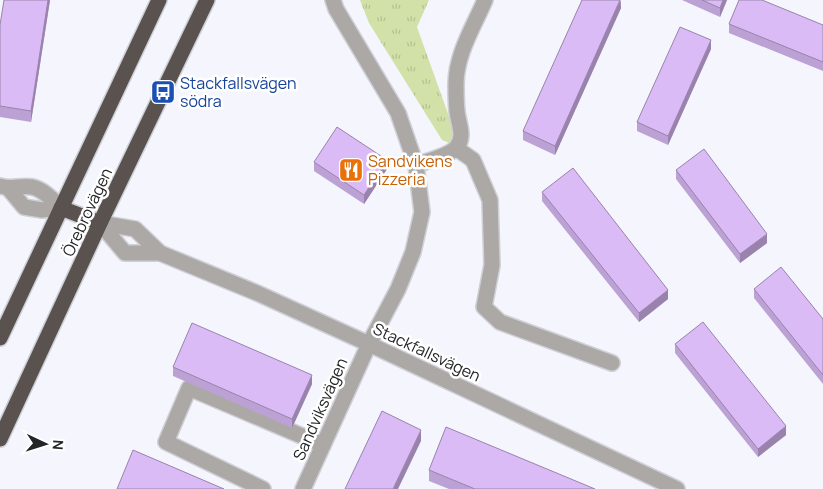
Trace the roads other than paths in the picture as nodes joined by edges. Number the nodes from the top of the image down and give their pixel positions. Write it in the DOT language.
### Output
graph roads {
  1 [pos="159,0"];
  2 [pos="207,0"];
  3 [pos="333,0"];
  4 [pos="486,0"];
  5 [pos="456,148"];
  6 [pos="416,165"];
  7 [pos="4,187"];
  8 [pos="61,208"];
  9 [pos="100,223"];
  10 [pos="160,253"];
  11 [pos="0,338"];
  12 [pos="368,344"];
  13 [pos="612,363"];
  14 [pos="0,440"];
  15 [pos="323,445"];
  16 [pos="263,489"];
  17 [pos="303,489"];
  18 [pos="677,489"];
  1 -- 8 [label="highway, Örebrovägen"];
  2 -- 9 [label="highway, Örebrovägen"];
  3 -- 6 [label="street, Sandviksvägen"];
  4 -- 5 [label="street"];
  5 -- 6 [label="street"];
  5 -- 13 [label="street"];
  6 -- 12 [label="street, Sandviksvägen"];
  7 -- 8 [label="street"];
  8 -- 9 [label="highway"];
  8 -- 11 [label="highway, Örebrovägen"];
  9 -- 10 [label="street, Stackfallsvägen"];
  9 -- 10 [label="street, Stackfallsvägen"];
  9 -- 14 [label="highway, Örebrovägen"];
  10 -- 12 [label="street, Stackfallsvägen"];
  12 -- 15 [label="street, Sandviksvägen"];
  12 -- 18 [label="street, Stackfallsvägen"];
  15 -- 16 [label="street"];
  15 -- 17 [label="street, Sandviksvägen"];
}
